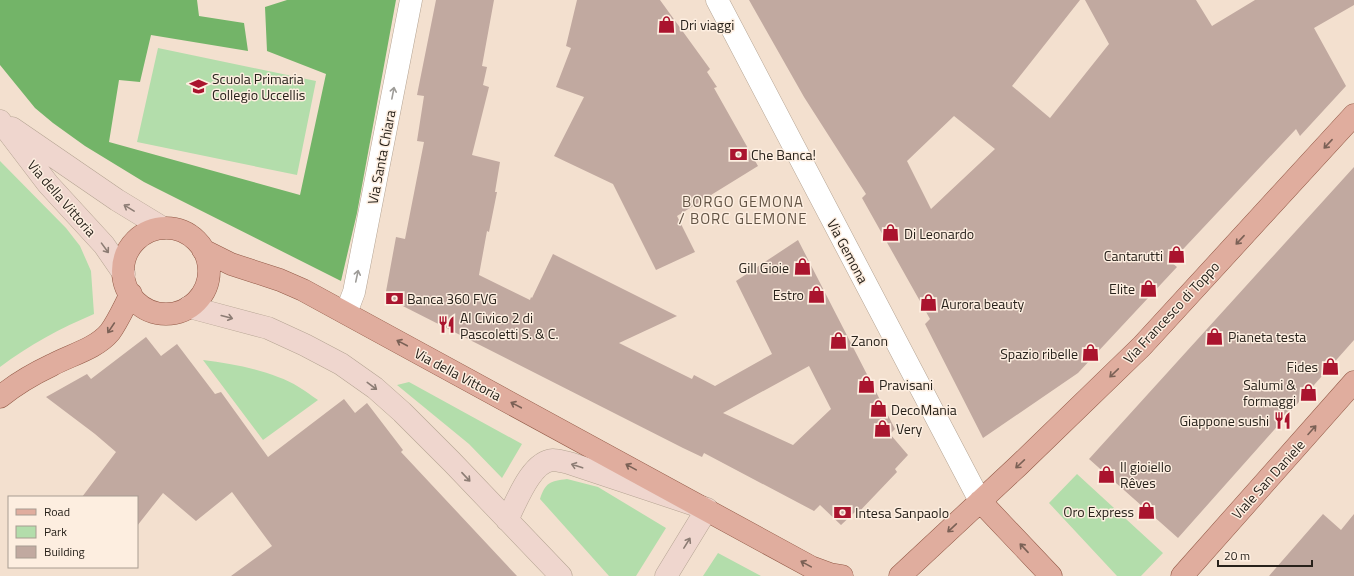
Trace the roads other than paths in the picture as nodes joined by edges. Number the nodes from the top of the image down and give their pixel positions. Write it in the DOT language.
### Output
graph roads {
  1 [pos="411,0"];
  2 [pos="717,0"];
  3 [pos="1354,115"];
  4 [pos="0,120"];
  5 [pos="163,228"];
  6 [pos="203,250"];
  7 [pos="124,274"];
  8 [pos="131,294"];
  9 [pos="189,307"];
  10 [pos="346,313"];
  11 [pos="1354,382"];
  12 [pos="0,397"];
  13 [pos="980,501"];
  14 [pos="707,509"];
  15 [pos="507,520"];
  16 [pos="1183,575"];
  17 [pos="561,576"];
  18 [pos="666,576"];
  19 [pos="842,576"];
  20 [pos="900,576"];
  21 [pos="1051,576"];
  10 -- 1 [label="street, Via Santa Chiara, one-way"];
  2 -- 13 [label="street, Via Gemona"];
  3 -- 13 [label="main road, Via Francesco di Toppo, one-way"];
  5 -- 4 [label="street, Via della Vittoria, one-way"];
  4 -- 7 [label="street, Via della Vittoria, one-way"];
  5 -- 6 [label="main road"];
  5 -- 7 [label="main road"];
  6 -- 9 [label="main road"];
  6 -- 10 [label="main road, Via della Vittoria"];
  7 -- 8 [label="main road"];
  8 -- 9 [label="main road"];
  8 -- 12 [label="main road, one-way"];
  9 -- 15 [label="street, one-way"];
  14 -- 10 [label="main road, Via della Vittoria, one-way"];
  16 -- 11 [label="main road, Viale San Daniele, one-way"];
  13 -- 20 [label="main road, Via Francesco di Toppo, one-way"];
  21 -- 13 [label="main road, one-way"];
  14 -- 15 [label="street, Via della Vittoria, one-way"];
  18 -- 14 [label="street, one-way"];
  19 -- 14 [label="main road, Via della Vittoria, one-way"];
  15 -- 17 [label="street"];
}
